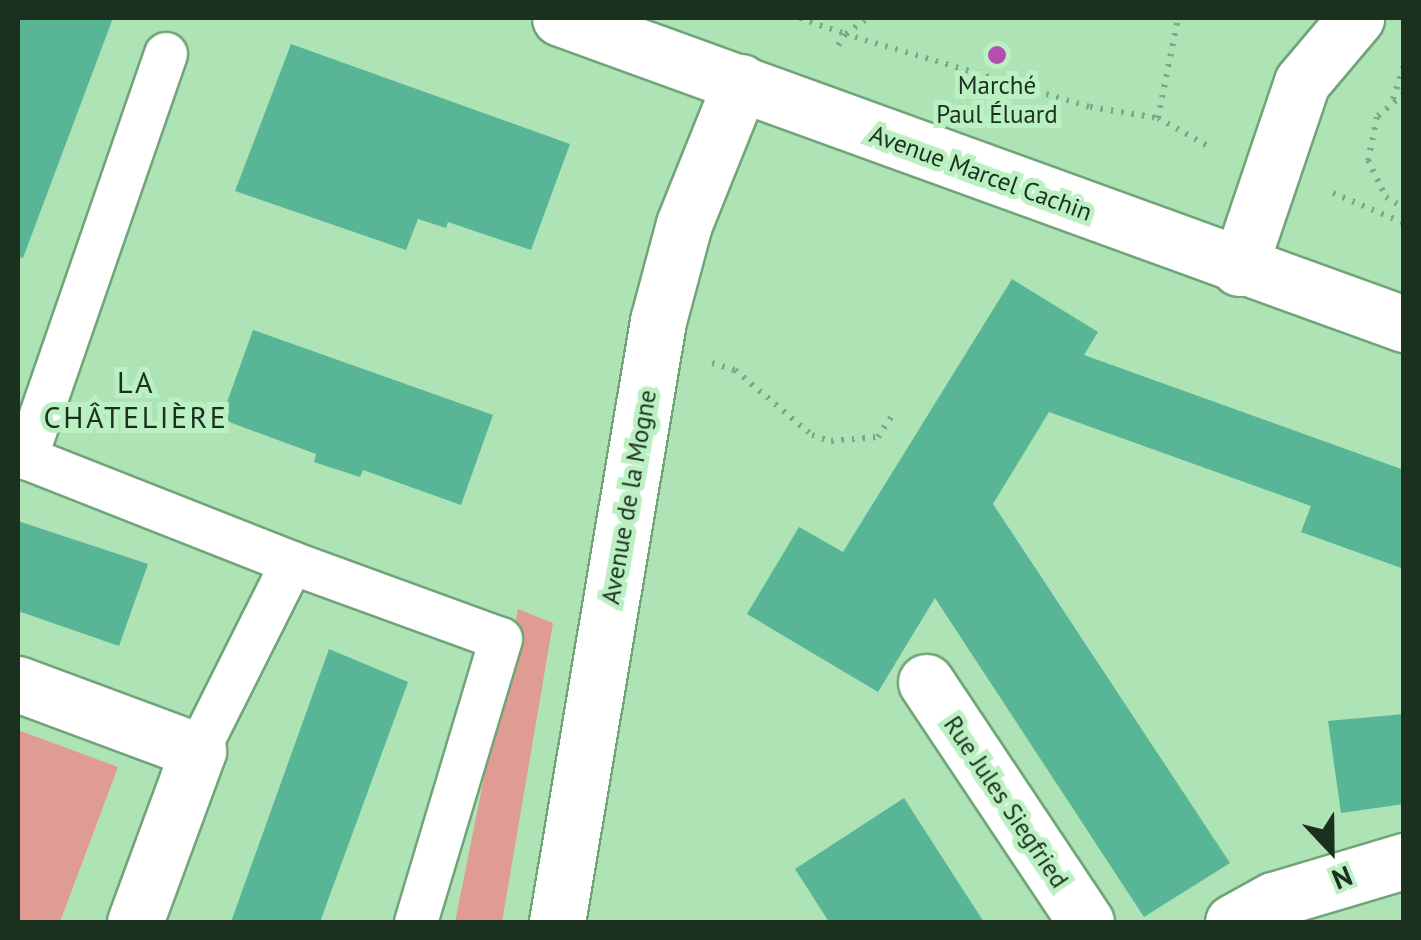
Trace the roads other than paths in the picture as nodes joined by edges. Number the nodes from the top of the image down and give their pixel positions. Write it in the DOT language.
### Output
graph roads {
  1 [pos="560,18"];
  2 [pos="1356,18"];
  3 [pos="166,54"];
  4 [pos="741,82"];
  5 [pos="1239,268"];
  6 [pos="1404,324"];
  7 [pos="292,563"];
  8 [pos="926,682"];
  9 [pos="18,684"];
  10 [pos="198,752"];
  11 [pos="1404,860"];
  12 [pos="135,922"];
  13 [pos="416,922"];
  14 [pos="557,922"];
  15 [pos="1086,922"];
  16 [pos="1233,922"];
  1 -- 4 [label="street, Avenue Marcel Cachin"];
  2 -- 5 [label="street"];
  3 -- 7 [label="lane"];
  4 -- 5 [label="street, Avenue Marcel Cachin"];
  4 -- 14 [label="street, Avenue de la Mogne"];
  5 -- 6 [label="street, Avenue Marcel Cachin"];
  7 -- 10 [label="lane"];
  7 -- 13 [label="lane"];
  8 -- 15 [label="street, Rue Jules Siegfried"];
  9 -- 10 [label="street"];
  10 -- 12 [label="street"];
  11 -- 16 [label="street"];
}
